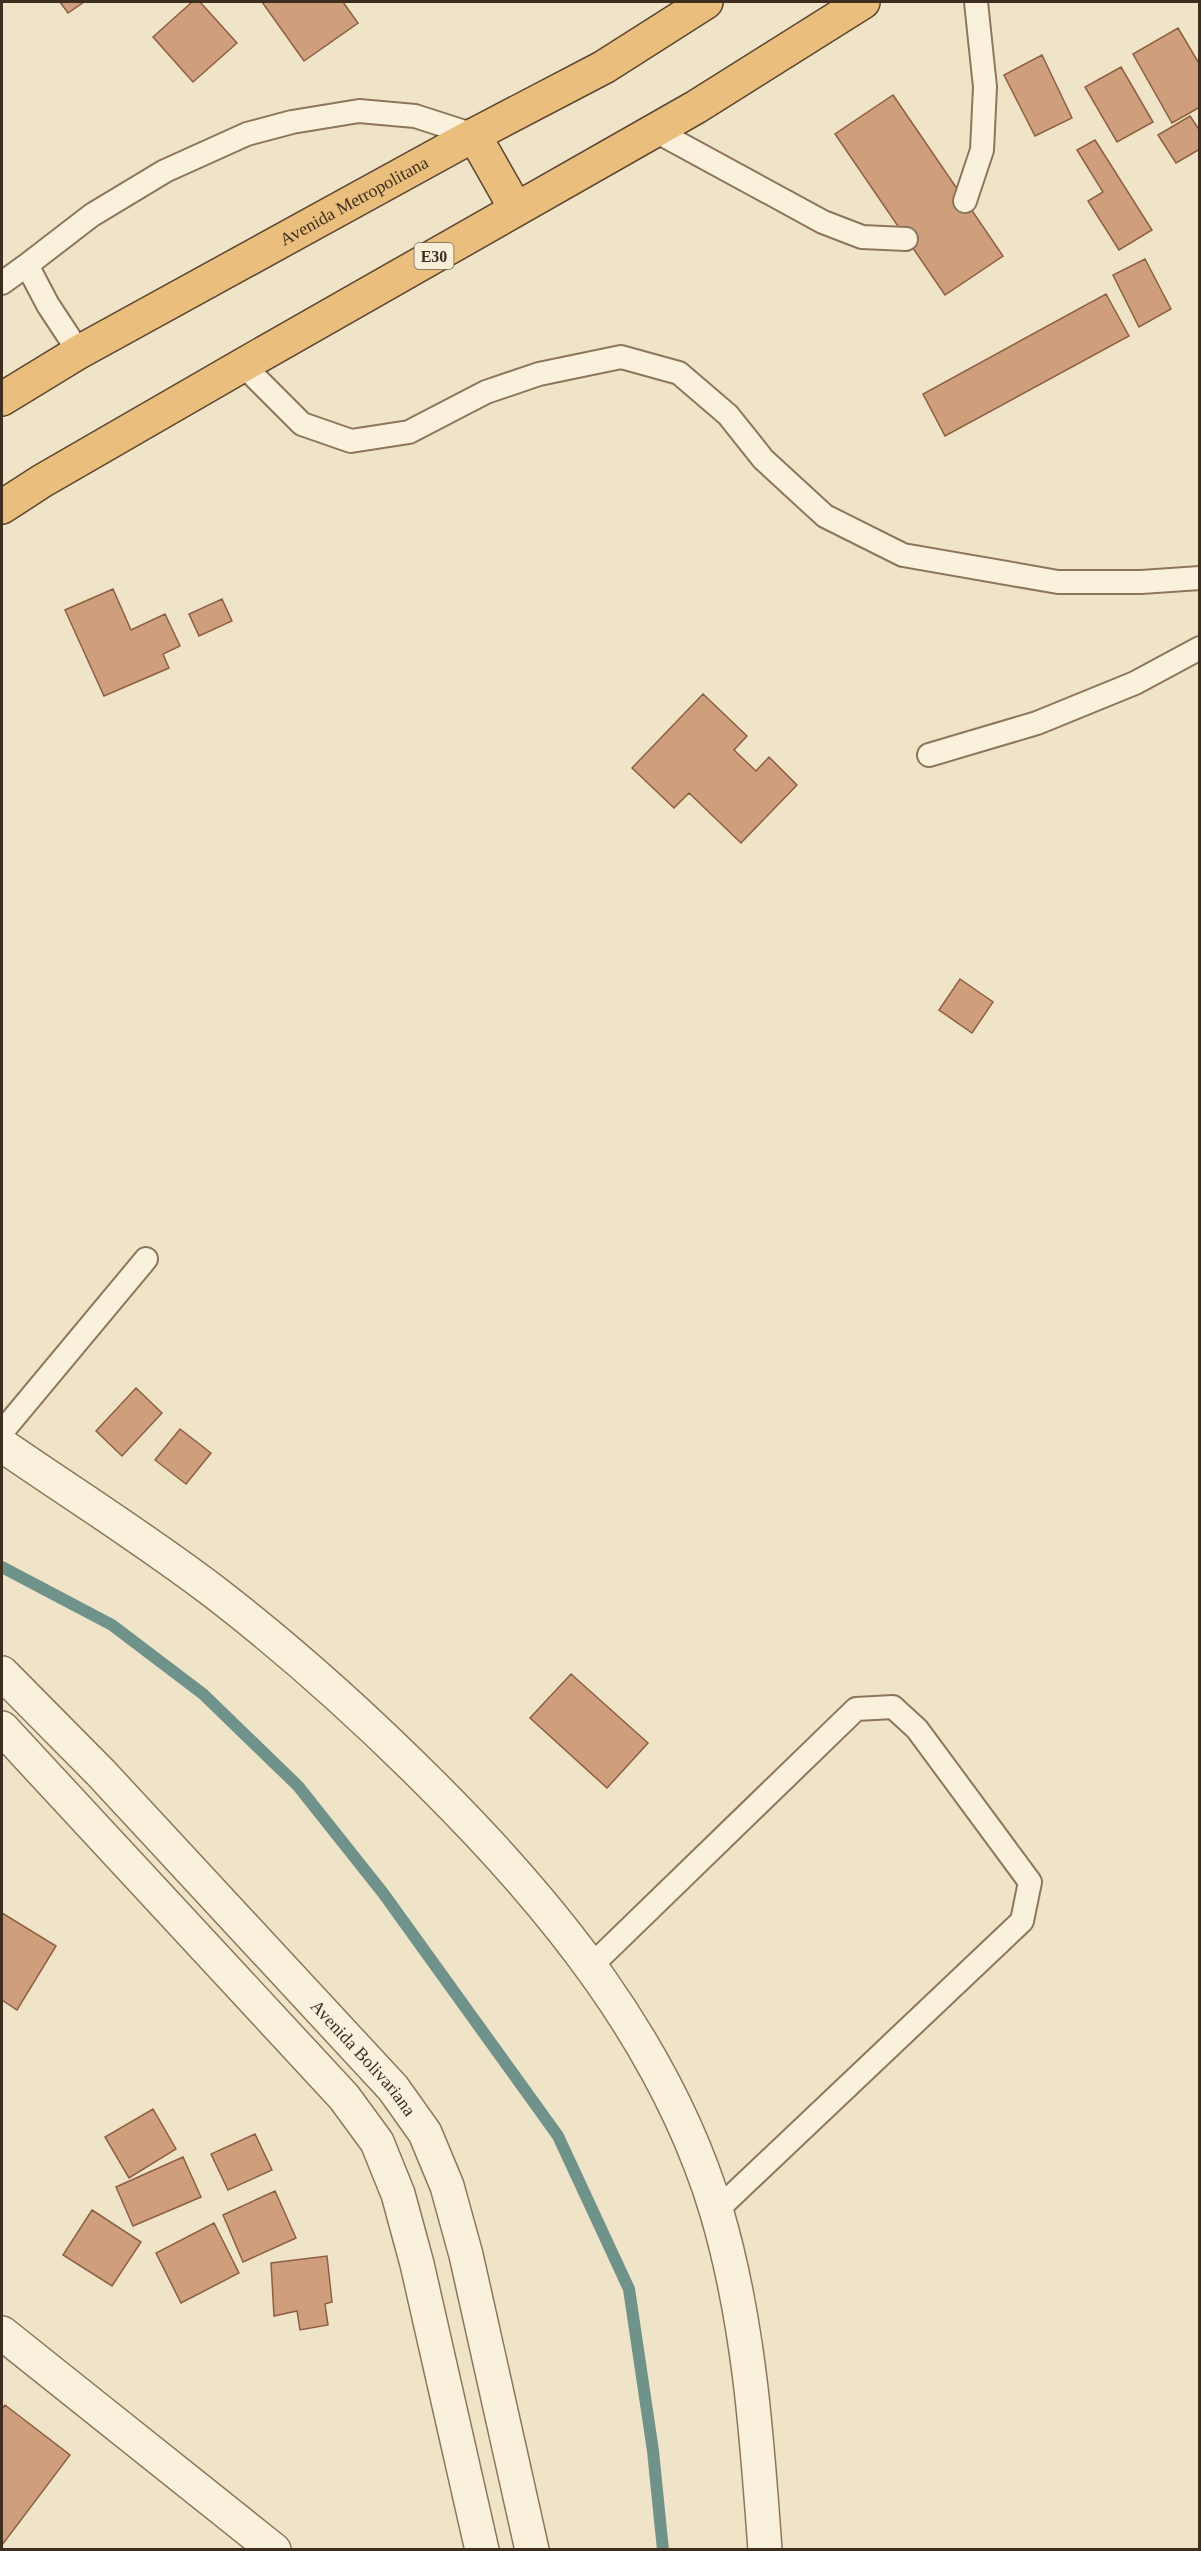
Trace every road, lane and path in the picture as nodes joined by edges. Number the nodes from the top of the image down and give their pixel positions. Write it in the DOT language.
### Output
graph roads {
  1 [pos="706,2"];
  2 [pos="863,2"];
  3 [pos="976,2"];
  4 [pos="654,130"];
  5 [pos="474,135"];
  6 [pos="965,201"];
  7 [pos="516,209"];
  8 [pos="906,239"];
  9 [pos="27,265"];
  10 [pos="2,283"];
  11 [pos="79,352"];
  12 [pos="243,365"];
  13 [pos="2,399"];
  14 [pos="2,507"];
  15 [pos="1200,578"];
  16 [pos="1200,648"];
  17 [pos="929,755"];
  18 [pos="146,1259"];
  19 [pos="2,1432"];
  20 [pos="2,1445"];
  21 [pos="2,1673"];
  22 [pos="2,1728"];
  23 [pos="591,1966"];
  24 [pos="717,2210"];
  25 [pos="2,2333"];
  26 [pos="274,2550"];
  27 [pos="482,2550"];
  28 [pos="532,2550"];
  29 [pos="765,2550"];
  1 -- 5 [label="highway, Avenida Metropolitana"];
  2 -- 4 [label="highway, E30"];
  3 -- 6 [label="lane"];
  4 -- 7 [label="highway, E30"];
  4 -- 8 [label="lane"];
  5 -- 7 [label="highway"];
  5 -- 9 [label="lane"];
  5 -- 11 [label="highway, Avenida Metropolitana"];
  7 -- 12 [label="highway, E30"];
  9 -- 10 [label="lane"];
  9 -- 11 [label="lane"];
  11 -- 13 [label="highway, Avenida Metropolitana"];
  12 -- 14 [label="highway, E30"];
  12 -- 15 [label="lane"];
  16 -- 17 [label="lane"];
  18 -- 19 [label="lane"];
  20 -- 23 [label="street"];
  21 -- 28 [label="street, Avenida Bolivariana"];
  22 -- 27 [label="street"];
  23 -- 24 [label="street"];
  23 -- 24 [label="lane"];
  24 -- 29 [label="street"];
  25 -- 26 [label="street"];
}
